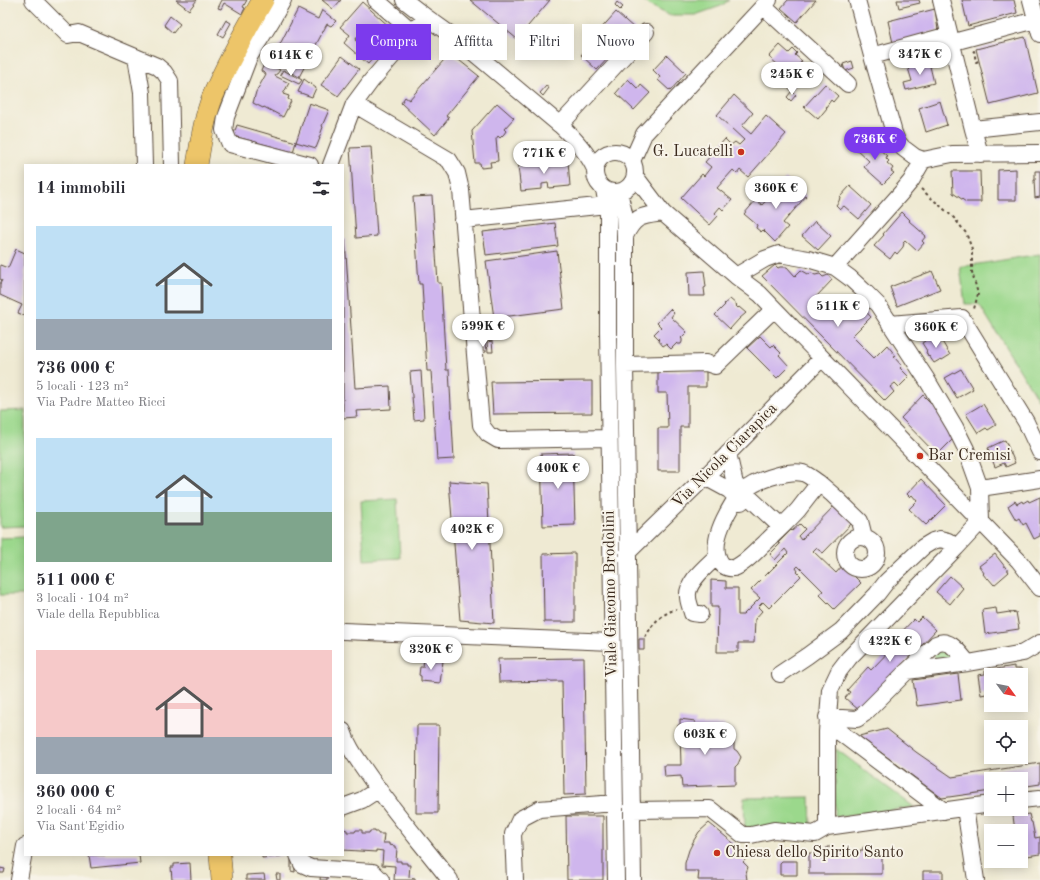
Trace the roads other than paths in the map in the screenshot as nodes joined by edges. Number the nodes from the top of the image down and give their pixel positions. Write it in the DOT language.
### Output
graph roads {
  1 [pos="32,0"];
  2 [pos="263,0"];
  3 [pos="283,0"];
  4 [pos="376,0"];
  5 [pos="404,0"];
  6 [pos="857,0"];
  7 [pos="941,0"];
  8 [pos="1031,0"];
  9 [pos="766,3"];
  10 [pos="426,17"];
  11 [pos="404,24"];
  12 [pos="420,24"];
  13 [pos="1038,27"];
  14 [pos="955,38"];
  15 [pos="872,56"];
  16 [pos="136,57"];
  17 [pos="389,60"];
  18 [pos="623,60"];
  19 [pos="848,84"];
  20 [pos="354,104"];
  21 [pos="1040,122"];
  22 [pos="973,129"];
  23 [pos="565,130"];
  24 [pos="644,134"];
  25 [pos="612,153"];
  26 [pos="1040,153"];
  27 [pos="952,154"];
  28 [pos="980,154"];
  29 [pos="923,160"];
  30 [pos="144,164"];
  31 [pos="172,164"];
  32 [pos="197,164"];
  33 [pos="306,164"];
  34 [pos="331,164"];
  35 [pos="595,169"];
  36 [pos="623,181"];
  37 [pos="607,205"];
  38 [pos="660,210"];
  39 [pos="463,220"];
  40 [pos="625,236"];
  41 [pos="835,267"];
  42 [pos="736,276"];
  43 [pos="774,309"];
  44 [pos="890,324"];
  45 [pos="822,358"];
  46 [pos="626,365"];
  47 [pos="610,438"];
  48 [pos="1040,452"];
  49 [pos="728,454"];
  50 [pos="705,477"];
  51 [pos="1040,479"];
  52 [pos="819,483"];
  53 [pos="980,488"];
  54 [pos="740,494"];
  55 [pos="981,521"];
  56 [pos="778,530"];
  57 [pos="864,537"];
  58 [pos="956,548"];
  59 [pos="628,552"];
  60 [pos="717,556"];
  61 [pos="872,565"];
  62 [pos="887,581"];
  63 [pos="1040,588"];
  64 [pos="695,609"];
  65 [pos="344,631"];
  66 [pos="612,642"];
  67 [pos="1040,643"];
  68 [pos="968,663"];
  69 [pos="907,671"];
  70 [pos="780,674"];
  71 [pos="827,725"];
  72 [pos="344,735"];
  73 [pos="379,789"];
  74 [pos="1040,798"];
  75 [pos="1028,799"];
  76 [pos="614,803"];
  77 [pos="984,805"];
  78 [pos="344,807"];
  79 [pos="965,808"];
  80 [pos="632,810"];
  81 [pos="944,811"];
  82 [pos="827,827"];
  83 [pos="24,852"];
  84 [pos="220,856"];
  85 [pos="298,856"];
  86 [pos="19,880"];
  87 [pos="222,880"];
  88 [pos="381,880"];
  89 [pos="450,880"];
  90 [pos="515,880"];
  91 [pos="616,880"];
  92 [pos="633,880"];
  93 [pos="976,880"];
  1 -- 16 [label="street"];
  2 -- 32 [label="main road"];
  3 -- 33 [label="street"];
  4 -- 11 [label="street"];
  5 -- 10 [label="street"];
  6 -- 15 [label="street"];
  7 -- 14 [label="street"];
  8 -- 13 [label="street"];
  9 -- 19 [label="street"];
  9 -- 24 [label="street"];
  10 -- 12 [label="street"];
  10 -- 23 [label="street"];
  13 -- 14 [label="street"];
  14 -- 15 [label="street"];
  14 -- 22 [label="street"];
  15 -- 29 [label="street"];
  16 -- 30 [label="street"];
  16 -- 31 [label="street"];
  17 -- 20 [label="street"];
  18 -- 23 [label="street"];
  20 -- 34 [label="street"];
  20 -- 39 [label="street"];
  21 -- 22 [label="street"];
  22 -- 27 [label="street"];
  22 -- 28 [label="street"];
  23 -- 25 [label="street"];
  23 -- 35 [label="street"];
  24 -- 25 [label="street"];
  24 -- 36 [label="street"];
  25 -- 35 [label="street"];
  25 -- 36 [label="street"];
  26 -- 28 [label="street"];
  27 -- 28 [label="street"];
  27 -- 29 [label="street"];
  29 -- 41 [label="street"];
  35 -- 36 [label="street"];
  36 -- 37 [label="street, Viale Giacomo Brodolini"];
  36 -- 38 [label="street"];
  36 -- 40 [label="street, Viale Giacomo Brodolini"];
  37 -- 39 [label="street"];
  37 -- 47 [label="street, Viale Giacomo Brodolini"];
  38 -- 40 [label="street"];
  38 -- 42 [label="street"];
  39 -- 47 [label="street"];
  40 -- 46 [label="street, Viale Giacomo Brodolini"];
  41 -- 42 [label="street"];
  41 -- 44 [label="street"];
  42 -- 43 [label="street"];
  43 -- 45 [label="street"];
  43 -- 46 [label="street"];
  44 -- 48 [label="street"];
  44 -- 53 [label="street"];
  45 -- 49 [label="street, Via Nicola Ciarapica"];
  45 -- 55 [label="street"];
  46 -- 59 [label="street, Viale Giacomo Brodolini"];
  47 -- 66 [label="street, Viale Giacomo Brodolini"];
  49 -- 50 [label="street, Via Nicola Ciarapica"];
  49 -- 54 [label="street"];
  50 -- 54 [label="street"];
  50 -- 59 [label="street, Via Nicola Ciarapica"];
  51 -- 53 [label="street"];
  52 -- 54 [label="street"];
  52 -- 56 [label="street"];
  52 -- 57 [label="street"];
  53 -- 55 [label="street"];
  54 -- 56 [label="street"];
  54 -- 60 [label="street"];
  55 -- 58 [label="street"];
  55 -- 63 [label="street"];
  56 -- 60 [label="street"];
  57 -- 61 [label="street"];
  57 -- 61 [label="street"];
  58 -- 62 [label="street"];
  58 -- 71 [label="street"];
  59 -- 80 [label="street, Viale Giacomo Brodolini"];
  60 -- 64 [label="street"];
  61 -- 62 [label="street"];
  62 -- 70 [label="street"];
  65 -- 66 [label="street"];
  66 -- 76 [label="street, Viale Giacomo Brodolini"];
  67 -- 68 [label="street"];
  68 -- 69 [label="street"];
  68 -- 69 [label="street"];
  69 -- 71 [label="street"];
  71 -- 81 [label="street"];
  71 -- 82 [label="street"];
  72 -- 73 [label="street"];
  73 -- 78 [label="street"];
  73 -- 89 [label="street"];
  74 -- 75 [label="street"];
  76 -- 90 [label="street"];
  76 -- 91 [label="street, Viale Giacomo Brodolini"];
  77 -- 79 [label="street"];
  79 -- 81 [label="street"];
  79 -- 93 [label="street"];
  80 -- 82 [label="street"];
  80 -- 92 [label="street, Viale Giacomo Brodolini"];
  81 -- 82 [label="street"];
  83 -- 86 [label="street"];
  84 -- 87 [label="main road"];
  85 -- 88 [label="street"];
}
